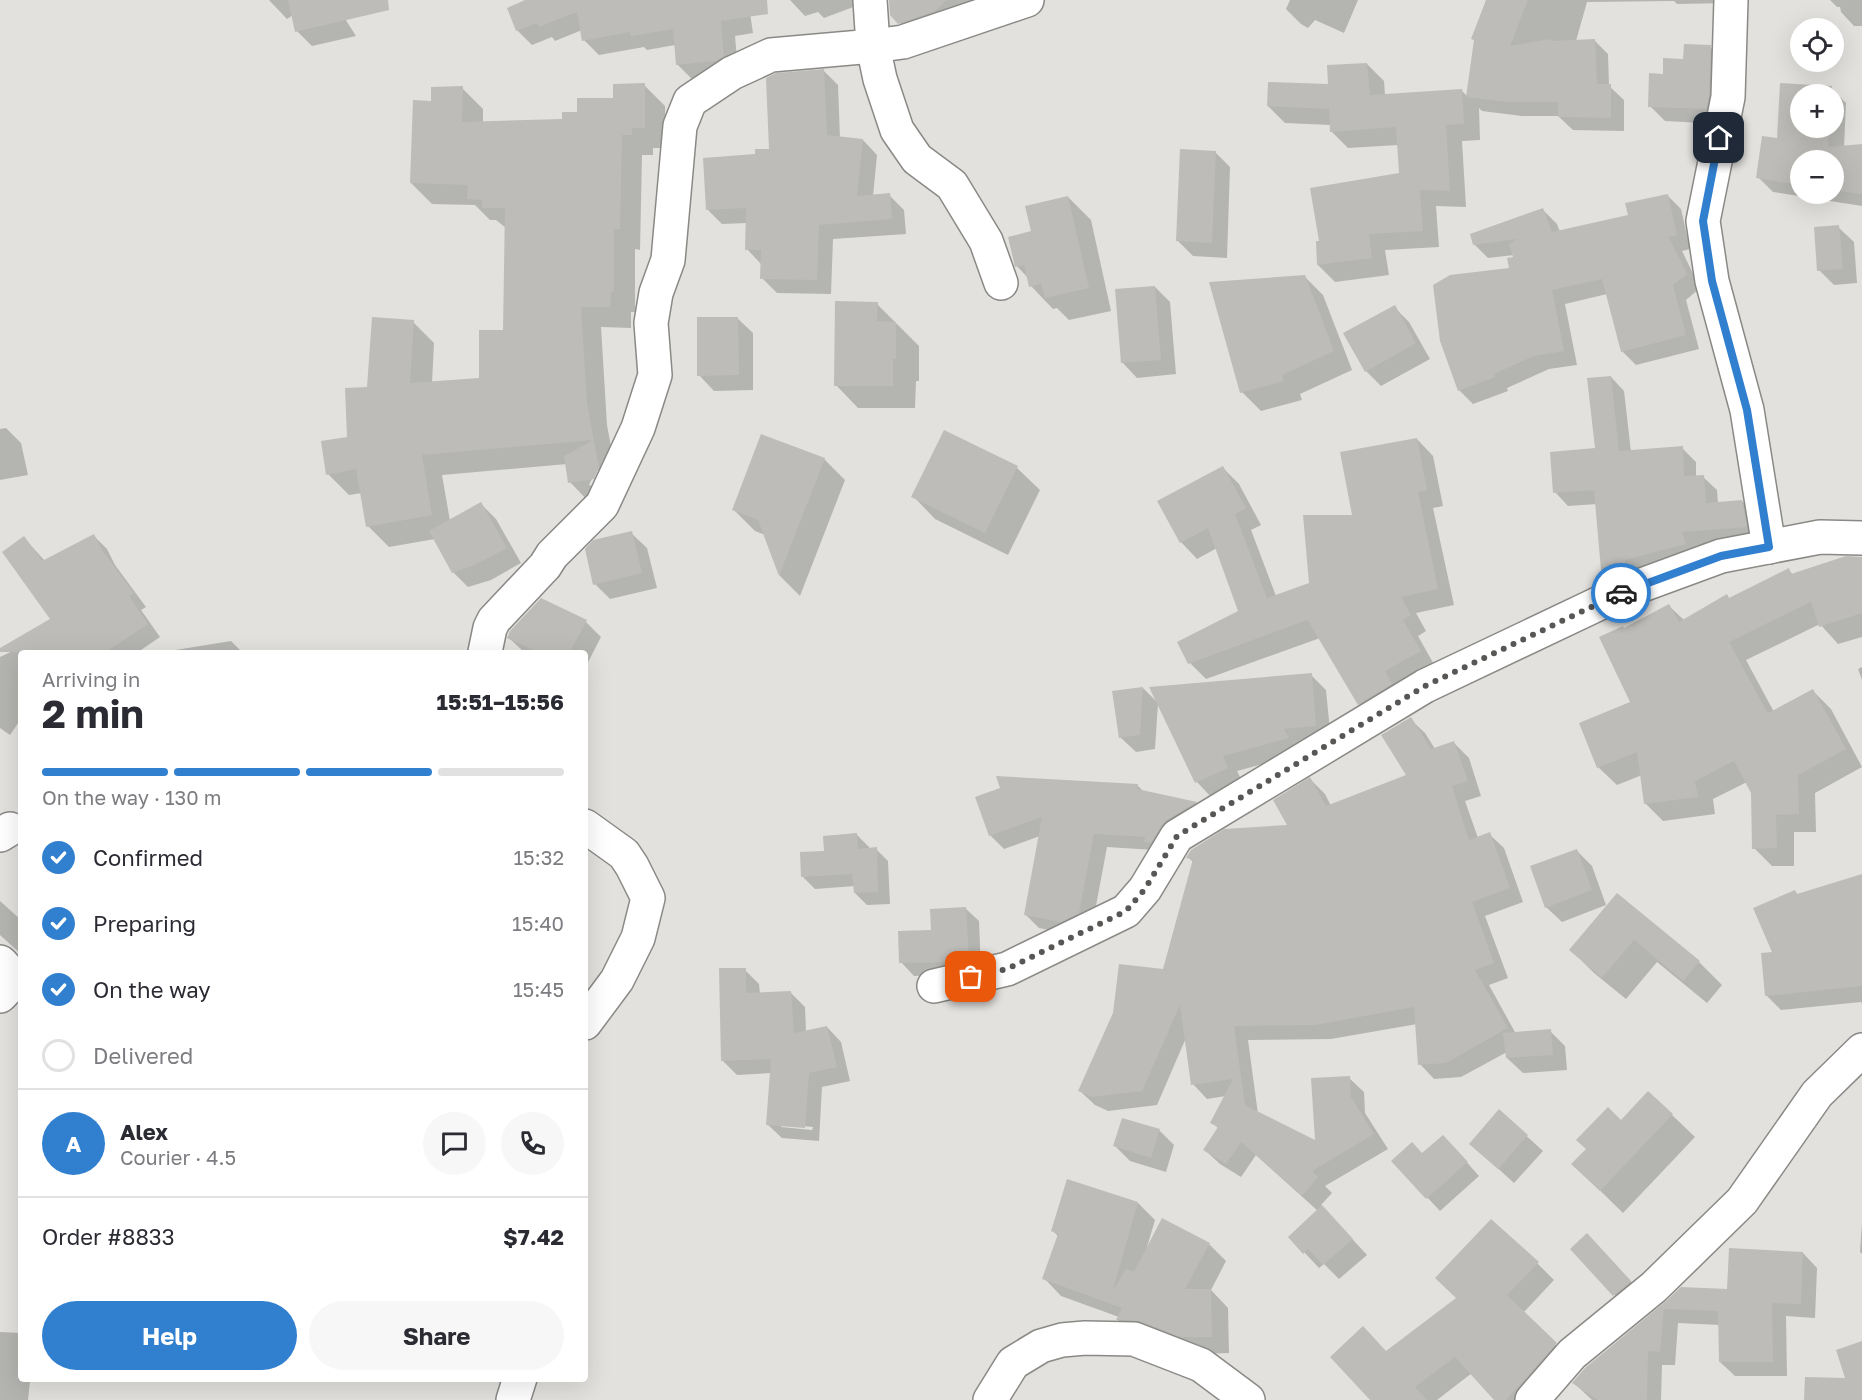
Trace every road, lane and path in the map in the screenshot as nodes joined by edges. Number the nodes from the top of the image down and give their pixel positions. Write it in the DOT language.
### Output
graph roads {
  1 [pos="870,0"];
  2 [pos="1027,0"];
  3 [pos="1731,0"];
  4 [pos="873,46"];
  5 [pos="1001,283"];
  6 [pos="1862,538"];
  7 [pos="1769,547"];
  8 [pos="485,650"];
  9 [pos="588,828"];
  10 [pos="0,962"];
  11 [pos="934,986"];
  12 [pos="0,996"];
  13 [pos="588,1019"];
  14 [pos="1862,1050"];
  15 [pos="519,1382"];
  16 [pos="513,1400"];
  17 [pos="990,1400"];
  18 [pos="1248,1400"];
  19 [pos="1532,1400"];
  1 -- 4 [label="street"];
  2 -- 4 [label="street"];
  3 -- 7 [label="street"];
  4 -- 5 [label="street"];
  4 -- 8 [label="street"];
  6 -- 7 [label="street"];
  7 -- 11 [label="street"];
  9 -- 13 [label="street"];
  10 -- 12 [label="street"];
  14 -- 19 [label="street"];
  15 -- 16 [label="street"];
  17 -- 18 [label="street"];
}
